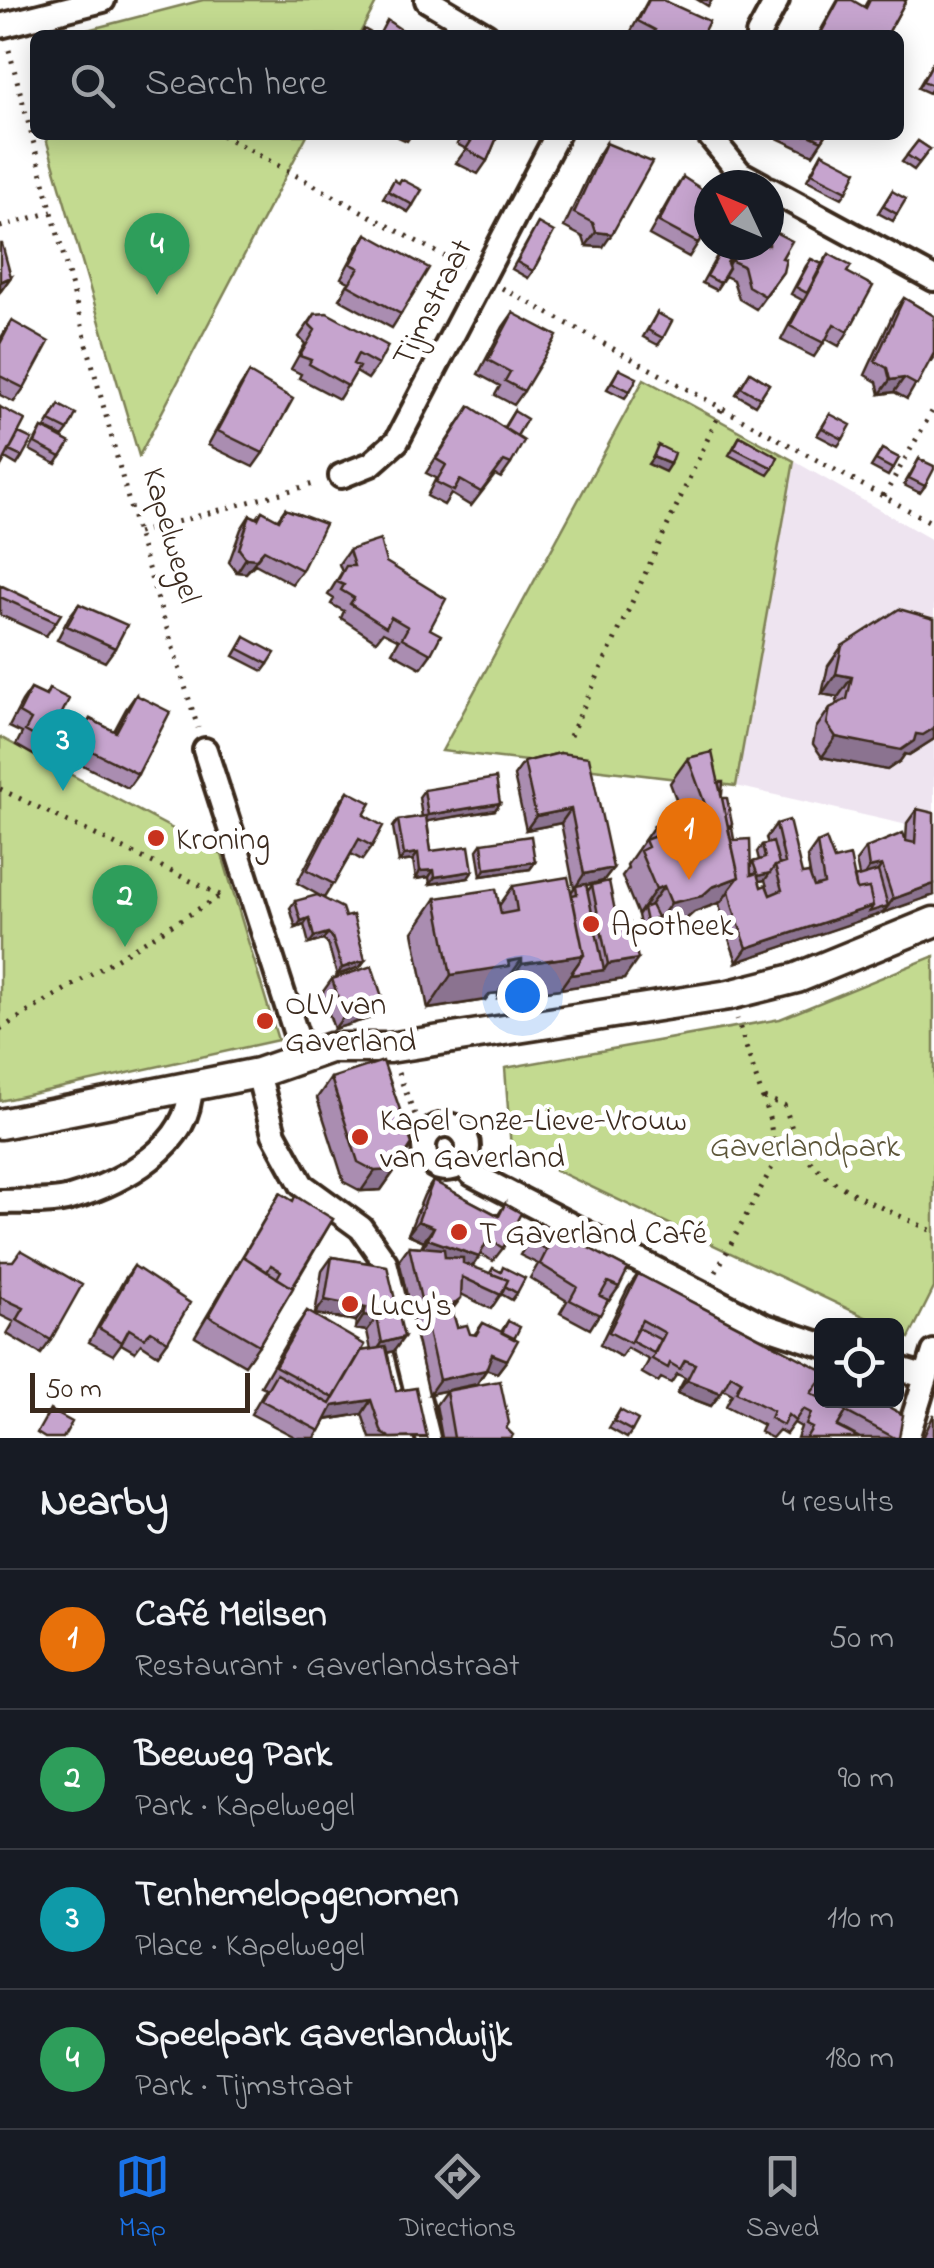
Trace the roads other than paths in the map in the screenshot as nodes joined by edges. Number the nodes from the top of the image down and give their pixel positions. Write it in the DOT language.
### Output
graph roads {
  1 [pos="103,0"];
  2 [pos="426,0"];
  3 [pos="777,0"];
  4 [pos="1,26"];
  5 [pos="477,30"];
  6 [pos="761,30"];
  7 [pos="554,140"];
  8 [pos="713,140"];
  9 [pos="738,170"];
  10 [pos="784,197"];
  11 [pos="934,279"];
  12 [pos="341,476"];
  13 [pos="205,750"];
  14 [pos="934,922"];
  15 [pos="303,1056"];
  16 [pos="258,1073"];
  17 [pos="190,1084"];
  18 [pos="0,1124"];
  19 [pos="462,1163"];
  20 [pos="0,1202"];
  21 [pos="814,1342"];
  22 [pos="934,1352"];
  23 [pos="904,1370"];
  24 [pos="924,1376"];
  25 [pos="428,1438"];
  26 [pos="907,1438"];
  1 -- 4 [label="street"];
  2 -- 5 [label="street"];
  3 -- 6 [label="street"];
  7 -- 12 [label="street, Tijmstraat"];
  8 -- 9 [label="street"];
  10 -- 11 [label="street"];
  13 -- 15 [label="street"];
  14 -- 15 [label="street"];
  15 -- 16 [label="street"];
  16 -- 17 [label="street"];
  16 -- 25 [label="street"];
  17 -- 18 [label="street"];
  17 -- 20 [label="street"];
  19 -- 19 [label="street"];
  19 -- 21 [label="street"];
  22 -- 24 [label="street"];
  23 -- 24 [label="street"];
  24 -- 26 [label="street"];
}
